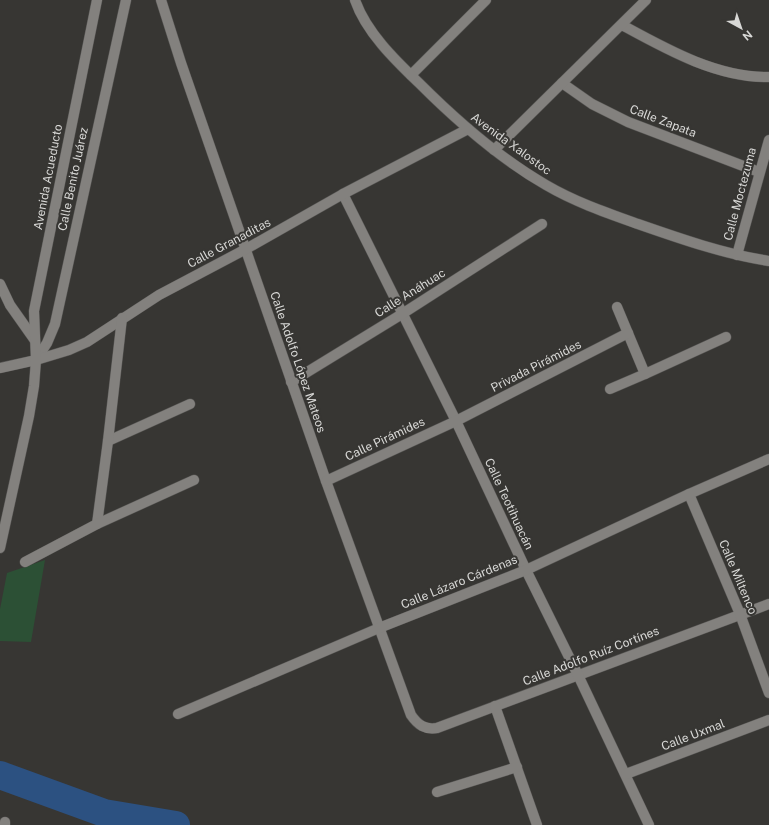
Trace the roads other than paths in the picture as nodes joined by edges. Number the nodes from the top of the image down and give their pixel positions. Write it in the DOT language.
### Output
graph roads {
  1 [pos="97,0"];
  2 [pos="126,0"];
  3 [pos="161,0"];
  4 [pos="355,0"];
  5 [pos="486,0"];
  6 [pos="646,0"];
  7 [pos="622,25"];
  8 [pos="411,75"];
  9 [pos="769,77"];
  10 [pos="562,83"];
  11 [pos="468,129"];
  12 [pos="768,145"];
  13 [pos="494,150"];
  14 [pos="759,172"];
  15 [pos="343,194"];
  16 [pos="542,224"];
  17 [pos="246,249"];
  18 [pos="737,255"];
  19 [pos="769,261"];
  20 [pos="0,284"];
  21 [pos="617,307"];
  22 [pos="402,314"];
  23 [pos="122,318"];
  24 [pos="628,333"];
  25 [pos="726,337"];
  26 [pos="34,339"];
  27 [pos="36,360"];
  28 [pos="0,368"];
  29 [pos="646,374"];
  30 [pos="291,382"];
  31 [pos="610,388"];
  32 [pos="190,404"];
  33 [pos="456,421"];
  34 [pos="108,441"];
  35 [pos="769,459"];
  36 [pos="194,480"];
  37 [pos="326,481"];
  38 [pos="689,494"];
  39 [pos="97,524"];
  40 [pos="0,548"];
  41 [pos="25,562"];
  42 [pos="526,570"];
  43 [pos="769,604"];
  44 [pos="740,614"];
  45 [pos="379,628"];
  46 [pos="578,675"];
  47 [pos="769,693"];
  48 [pos="494,706"];
  49 [pos="178,714"];
  50 [pos="769,720"];
  51 [pos="422,727"];
  52 [pos="517,767"];
  53 [pos="626,774"];
  54 [pos="437,792"];
  55 [pos="537,825"];
  56 [pos="649,825"];
  1 -- 26 [label="street, Avenida Acueducto"];
  2 -- 27 [label="street, Calle Benito Juárez"];
  3 -- 17 [label="street, Calle Adolfo López Mateos"];
  4 -- 8 [label="street, Avenida Xalostoc"];
  5 -- 8 [label="street"];
  6 -- 7 [label="street"];
  7 -- 9 [label="street"];
  7 -- 10 [label="street"];
  8 -- 11 [label="street, Avenida Xalostoc"];
  10 -- 13 [label="street"];
  10 -- 14 [label="street, Calle Zapata"];
  11 -- 13 [label="street, Avenida Xalostoc"];
  11 -- 15 [label="street, Calle Granaditas"];
  12 -- 14 [label="street, Calle Moctezuma"];
  13 -- 18 [label="street, Avenida Xalostoc"];
  14 -- 18 [label="street, Calle Moctezuma"];
  15 -- 17 [label="street, Calle Granaditas"];
  15 -- 22 [label="street, Calle Teotihuacán"];
  16 -- 22 [label="street, Calle Anáhuac"];
  17 -- 23 [label="street, Calle Granaditas"];
  17 -- 30 [label="street, Calle Adolfo López Mateos"];
  18 -- 19 [label="street, Avenida Xalostoc"];
  20 -- 26 [label="street"];
  21 -- 24 [label="street"];
  22 -- 30 [label="street, Calle Anáhuac"];
  22 -- 33 [label="street, Calle Teotihuacán"];
  23 -- 27 [label="street, Calle Granaditas"];
  23 -- 34 [label="street"];
  24 -- 29 [label="street"];
  24 -- 33 [label="street, Privada Pirámides"];
  25 -- 29 [label="street"];
  26 -- 27 [label="street, Avenida Acueducto"];
  27 -- 28 [label="street, Calle Granaditas"];
  27 -- 40 [label="street, Avenida Acueducto"];
  29 -- 31 [label="street"];
  30 -- 37 [label="street, Calle Adolfo López Mateos"];
  32 -- 34 [label="street"];
  33 -- 37 [label="street, Calle Pirámides"];
  33 -- 42 [label="street, Calle Teotihuacán"];
  34 -- 39 [label="street"];
  35 -- 38 [label="street, Calle Lázaro Cárdenas"];
  36 -- 39 [label="street"];
  37 -- 45 [label="street, Calle Adolfo López Mateos"];
  38 -- 42 [label="street, Calle Lázaro Cárdenas"];
  38 -- 44 [label="street, Calle Miltenco"];
  39 -- 41 [label="street"];
  42 -- 45 [label="street, Calle Lázaro Cárdenas"];
  42 -- 46 [label="street, Calle Teotihuacán"];
  43 -- 44 [label="street, Calle Adolfo Ruíz Cortínes"];
  44 -- 46 [label="street, Calle Adolfo Ruíz Cortínes"];
  44 -- 47 [label="street, Calle Miltenco"];
  45 -- 49 [label="street, Calle Lázaro Cárdenas"];
  45 -- 51 [label="street, Calle Adolfo López Mateos"];
  46 -- 48 [label="street, Calle Adolfo Ruíz Cortínes"];
  46 -- 53 [label="street, Calle Teotihuacán"];
  48 -- 51 [label="street, Calle Adolfo Ruíz Cortínes"];
  48 -- 52 [label="street"];
  50 -- 53 [label="street, Calle Uxmal"];
  52 -- 54 [label="street"];
  52 -- 55 [label="street"];
  53 -- 56 [label="street, Calle Teotihuacán"];
}
